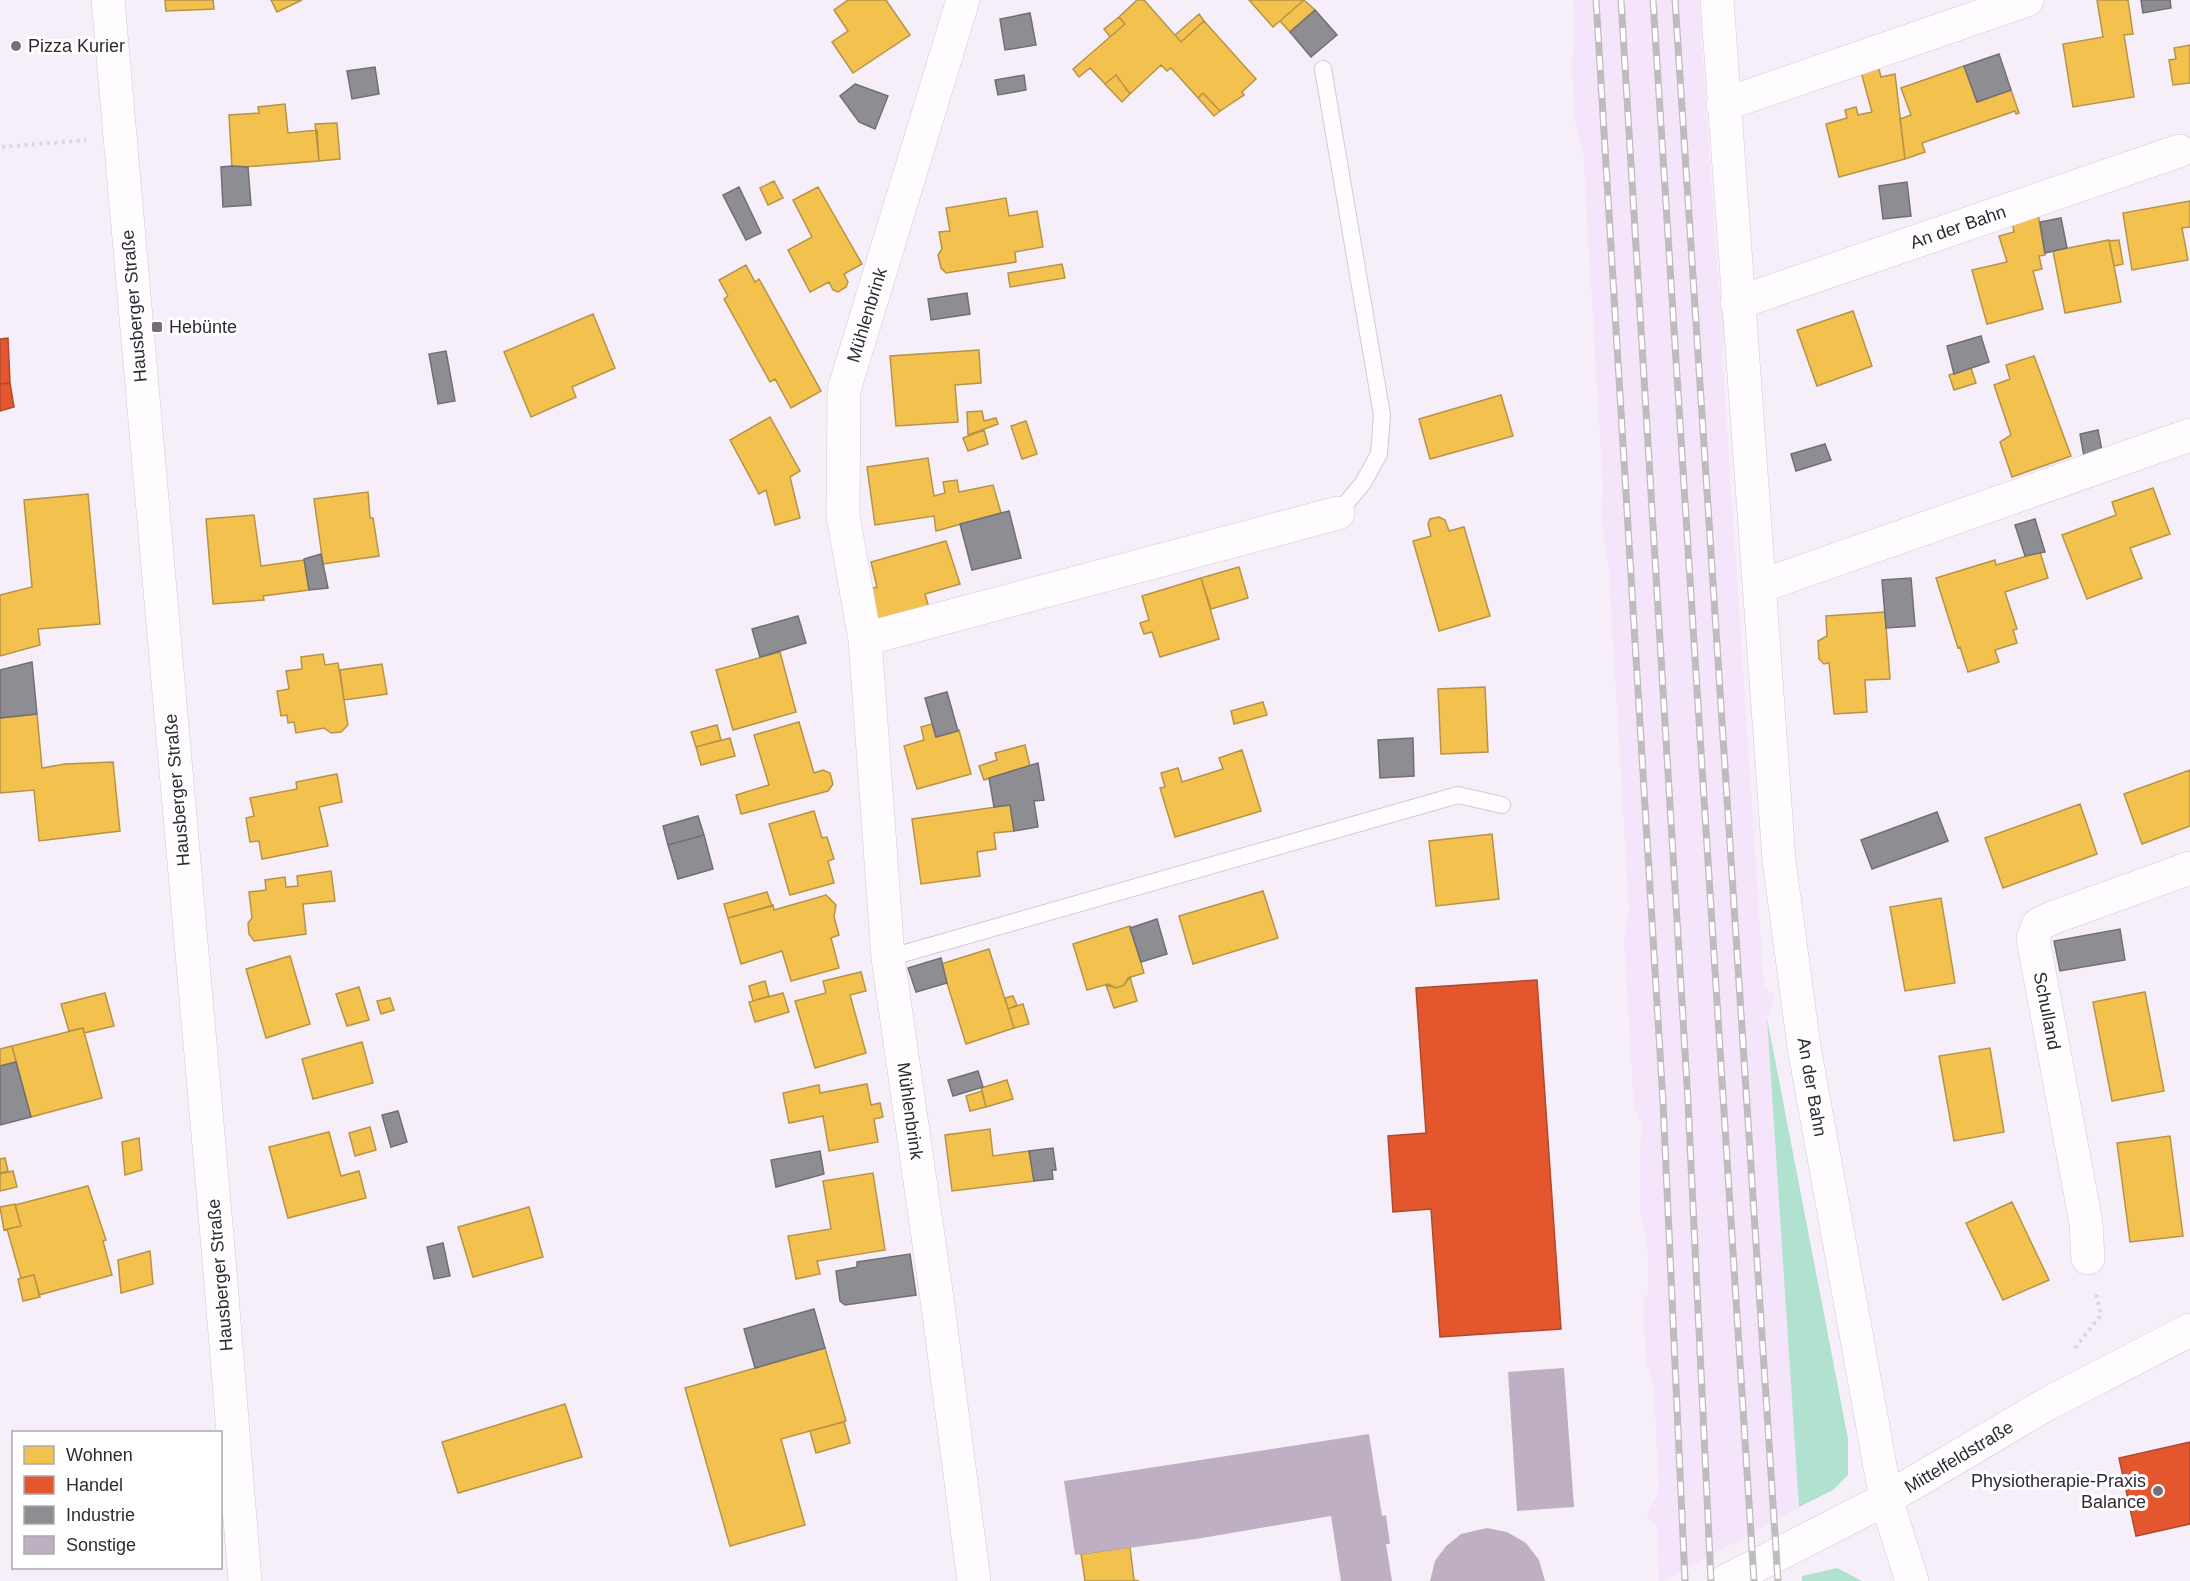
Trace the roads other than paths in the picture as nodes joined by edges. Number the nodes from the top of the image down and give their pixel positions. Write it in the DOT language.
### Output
graph roads {
  1 [pos="108,0"];
  2 [pos="963,0"];
  3 [pos="1717,0"];
  4 [pos="2027,0"];
  5 [pos="1323,69"];
  6 [pos="1723,105"];
  7 [pos="2179,151"];
  8 [pos="1737,303"];
  9 [pos="2190,435"];
  10 [pos="1338,513"];
  11 [pos="1761,586"];
  12 [pos="865,639"];
  13 [pos="1502,805"];
  14 [pos="2190,868"];
  15 [pos="888,958"];
  16 [pos="2088,1258"];
  17 [pos="2190,1329"];
  18 [pos="1886,1499"];
  19 [pos="245,1581"];
  20 [pos="974,1581"];
  21 [pos="1726,1581"];
  22 [pos="1912,1581"];
  1 -- 19 [label="street, Hausberger Straße"];
  2 -- 12 [label="street, Mühlenbrink"];
  3 -- 6 [label="street, An der Bahn"];
  4 -- 6 [label="street"];
  5 -- 10 [label="lane"];
  6 -- 8 [label="street, An der Bahn"];
  7 -- 8 [label="street, An der Bahn"];
  8 -- 11 [label="street, An der Bahn"];
  9 -- 11 [label="street"];
  10 -- 12 [label="street"];
  11 -- 18 [label="street, An der Bahn"];
  12 -- 15 [label="street, Mühlenbrink"];
  13 -- 15 [label="lane"];
  14 -- 16 [label="street, Schulland"];
  15 -- 20 [label="street, Mühlenbrink"];
  17 -- 18 [label="street, Mittelfeldstraße"];
  18 -- 21 [label="street, Mittelfeldstraße"];
  18 -- 22 [label="street, An der Bahn"];
}
